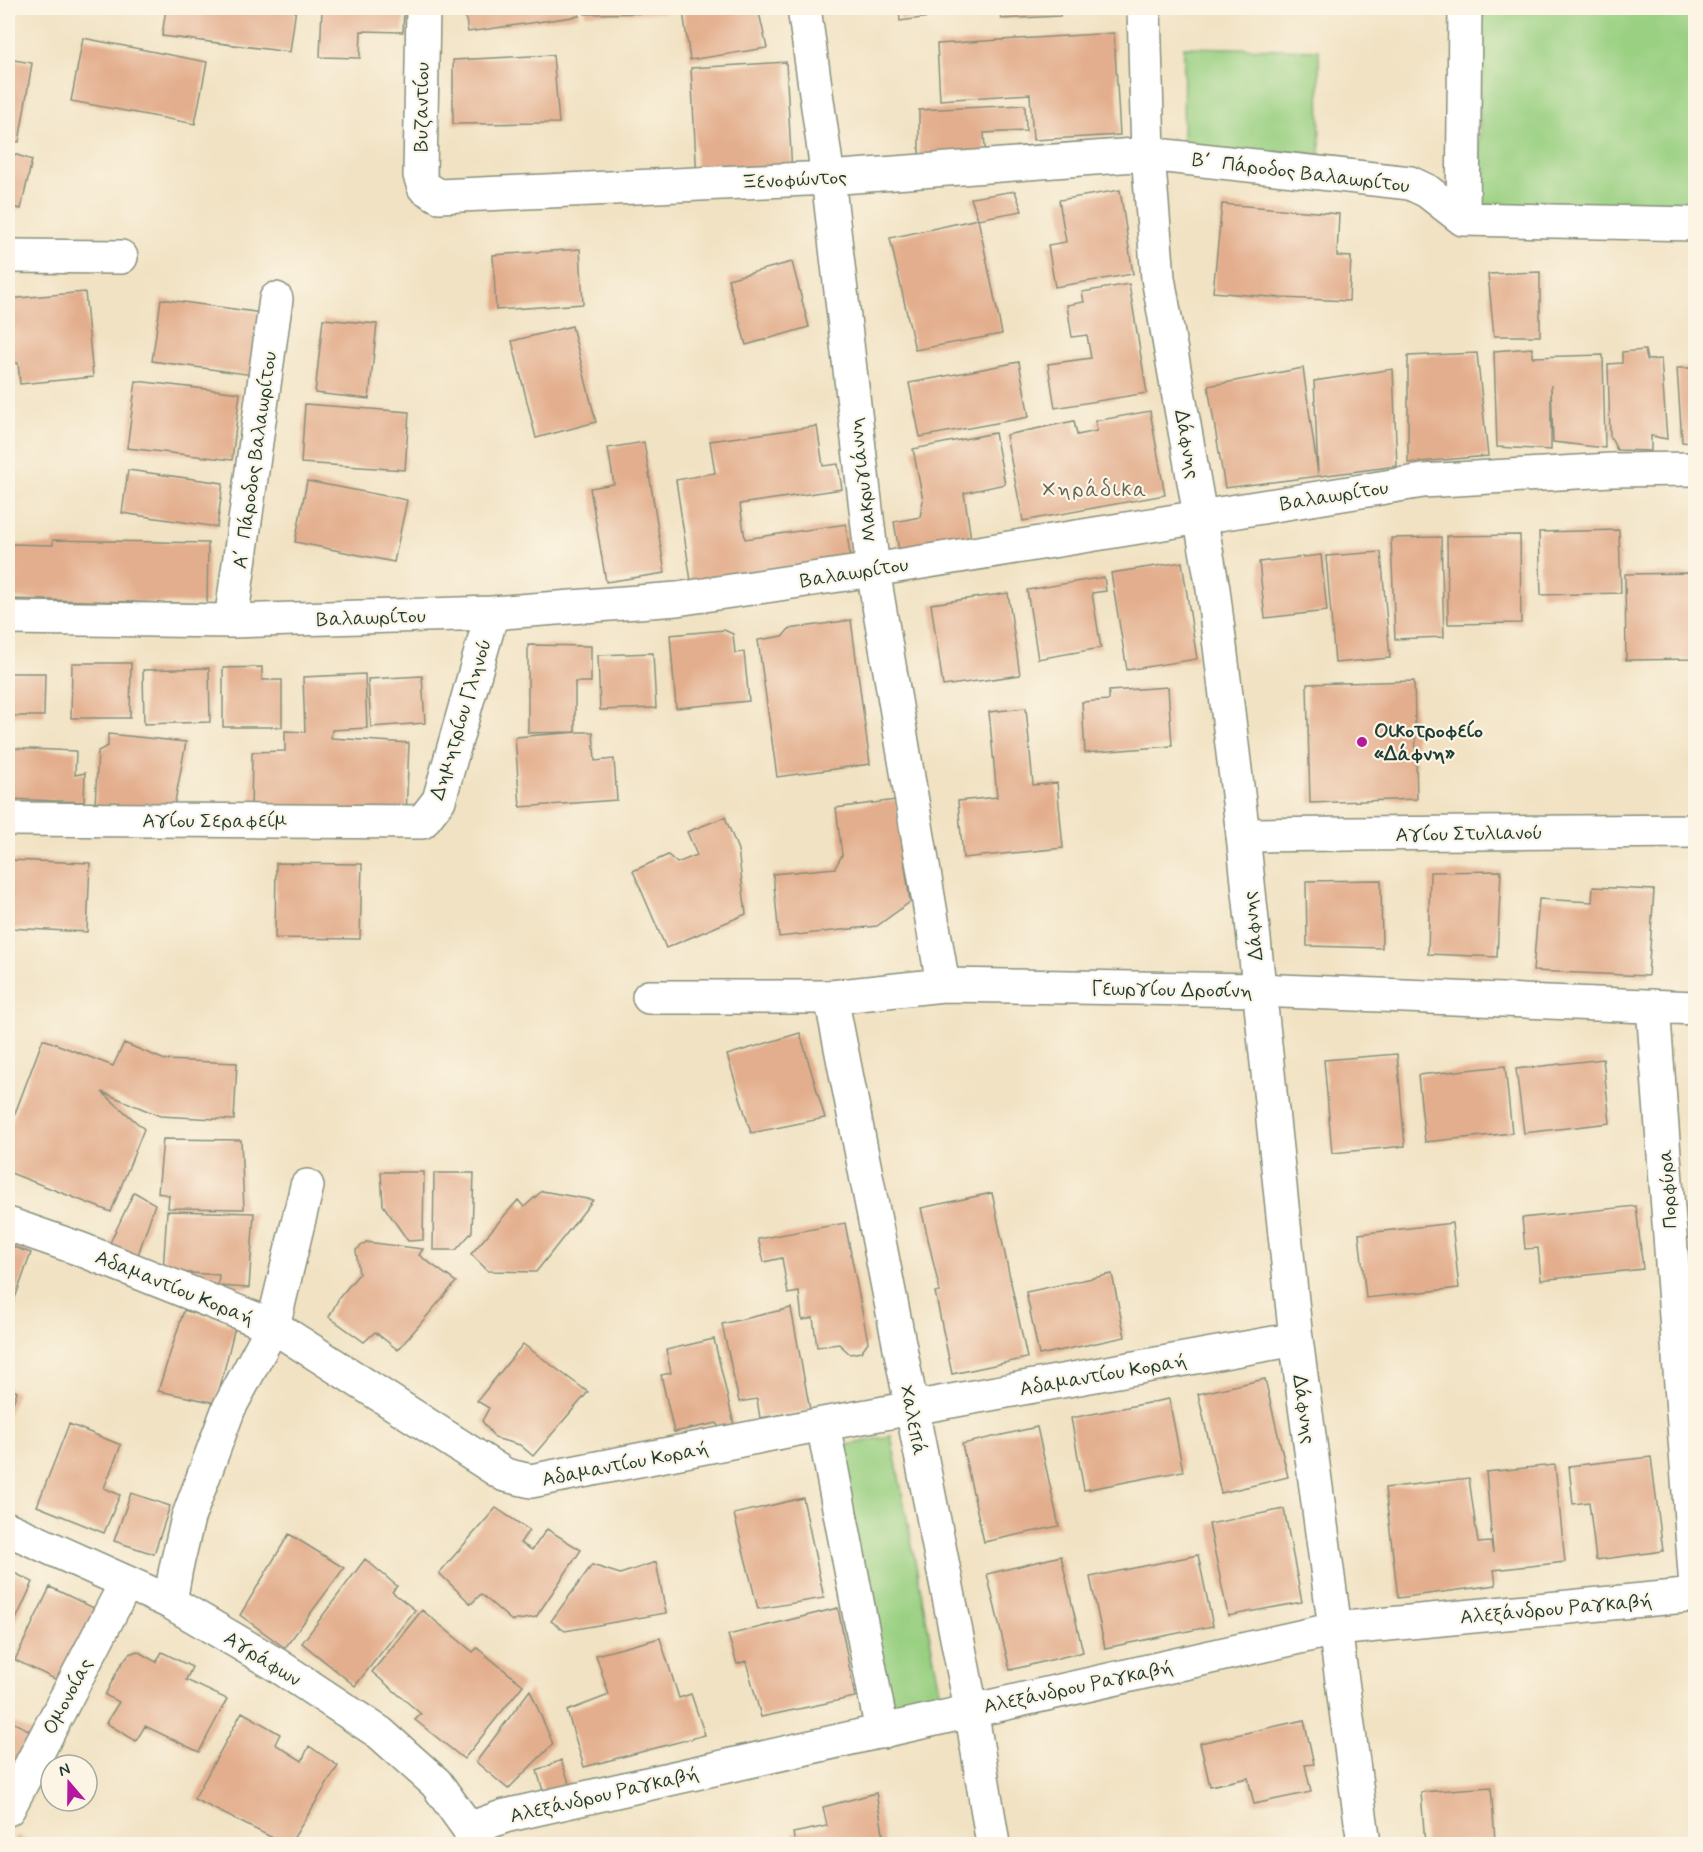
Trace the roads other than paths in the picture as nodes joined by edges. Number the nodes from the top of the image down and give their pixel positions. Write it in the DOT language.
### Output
graph roads {
  1 [pos="423,8"];
  2 [pos="804,8"];
  3 [pos="1144,8"];
  4 [pos="1465,8"];
  5 [pos="1148,154"];
  6 [pos="828,178"];
  7 [pos="439,196"];
  8 [pos="1463,219"];
  9 [pos="1695,224"];
  10 [pos="8,256"];
  11 [pos="121,256"];
  12 [pos="276,299"];
  13 [pos="1695,469"];
  14 [pos="1201,515"];
  15 [pos="873,570"];
  16 [pos="492,613"];
  17 [pos="8,618"];
  18 [pos="231,621"];
  19 [pos="8,819"];
  20 [pos="422,822"];
  21 [pos="1695,831"];
  22 [pos="1243,835"];
  23 [pos="943,985"];
  24 [pos="1258,990"];
  25 [pos="649,997"];
  26 [pos="831,997"];
  27 [pos="1653,1006"];
  28 [pos="1695,1008"];
  29 [pos="308,1186"];
  30 [pos="8,1224"];
  31 [pos="273,1326"];
  32 [pos="1296,1339"];
  33 [pos="911,1408"];
  34 [pos="823,1424"];
  35 [pos="8,1529"];
  36 [pos="126,1583"];
  37 [pos="1695,1587"];
  38 [pos="1695,1594"];
  39 [pos="170,1602"];
  40 [pos="1335,1629"];
  41 [pos="970,1710"];
  42 [pos="882,1732"];
  43 [pos="8,1809"];
  44 [pos="472,1837"];
  45 [pos="993,1845"];
  46 [pos="1364,1845"];
  1 -- 7 [label="street, Βυζαντίου"];
  2 -- 6 [label="street, Μακρυγιάννη"];
  3 -- 5 [label="street, Δάφνης"];
  4 -- 8 [label="street"];
  5 -- 6 [label="street, Ξενοφώντος"];
  5 -- 8 [label="street, Β΄ Πάροδος Βαλαωρίτου"];
  5 -- 14 [label="street, Δάφνης"];
  6 -- 7 [label="street, Ξενοφώντος"];
  6 -- 15 [label="street, Μακρυγιάννη"];
  8 -- 9 [label="street"];
  10 -- 11 [label="street"];
  12 -- 18 [label="street, Α΄ Πάροδος Βαλαωρίτου"];
  13 -- 14 [label="street, Βαλαωρίτου"];
  14 -- 15 [label="street, Βαλαωρίτου"];
  14 -- 22 [label="street, Δάφνης"];
  15 -- 16 [label="street, Βαλαωρίτου"];
  15 -- 23 [label="street, Μακρυγιάννη"];
  16 -- 18 [label="street, Βαλαωρίτου"];
  16 -- 20 [label="street, Δημητρίου Γληνού"];
  17 -- 18 [label="street, Βαλαωρίτου"];
  19 -- 20 [label="street, Αγίου Σεραφείμ"];
  21 -- 22 [label="street, Αγίου Στυλιανού"];
  22 -- 24 [label="street, Δάφνης"];
  23 -- 24 [label="street, Γεωργίου Δροσίνη"];
  23 -- 26 [label="street, Γεωργίου Δροσίνη"];
  24 -- 27 [label="street, Γεωργίου Δροσίνη"];
  24 -- 32 [label="street, Δάφνης"];
  25 -- 26 [label="street, Γεωργίου Δροσίνη"];
  26 -- 33 [label="street, Χαλεπά"];
  27 -- 28 [label="street, Γεωργίου Δροσίνη"];
  27 -- 37 [label="street, Πορφύρα"];
  29 -- 31 [label="street"];
  30 -- 31 [label="street, Αδαμαντίου Κοραή"];
  31 -- 34 [label="street, Αδαμαντίου Κοραή"];
  31 -- 39 [label="street"];
  32 -- 33 [label="street, Αδαμαντίου Κοραή"];
  32 -- 40 [label="street, Δάφνης"];
  33 -- 34 [label="street, Αδαμαντίου Κοραή"];
  33 -- 41 [label="street, Χαλεπά"];
  34 -- 42 [label="street"];
  35 -- 36 [label="street, Αγράφων"];
  36 -- 39 [label="street, Αγράφων"];
  36 -- 43 [label="street, Ομονοίας"];
  38 -- 40 [label="street, Αλεξάνδρου Ραγκαβή"];
  39 -- 44 [label="street, Αγράφων"];
  40 -- 41 [label="street, Αλεξάνδρου Ραγκαβή"];
  40 -- 46 [label="street, Δάφνης"];
  41 -- 42 [label="street, Αλεξάνδρου Ραγκαβή"];
  41 -- 45 [label="street, Χαλεπά"];
  42 -- 44 [label="street, Αλεξάνδρου Ραγκαβή"];
}
